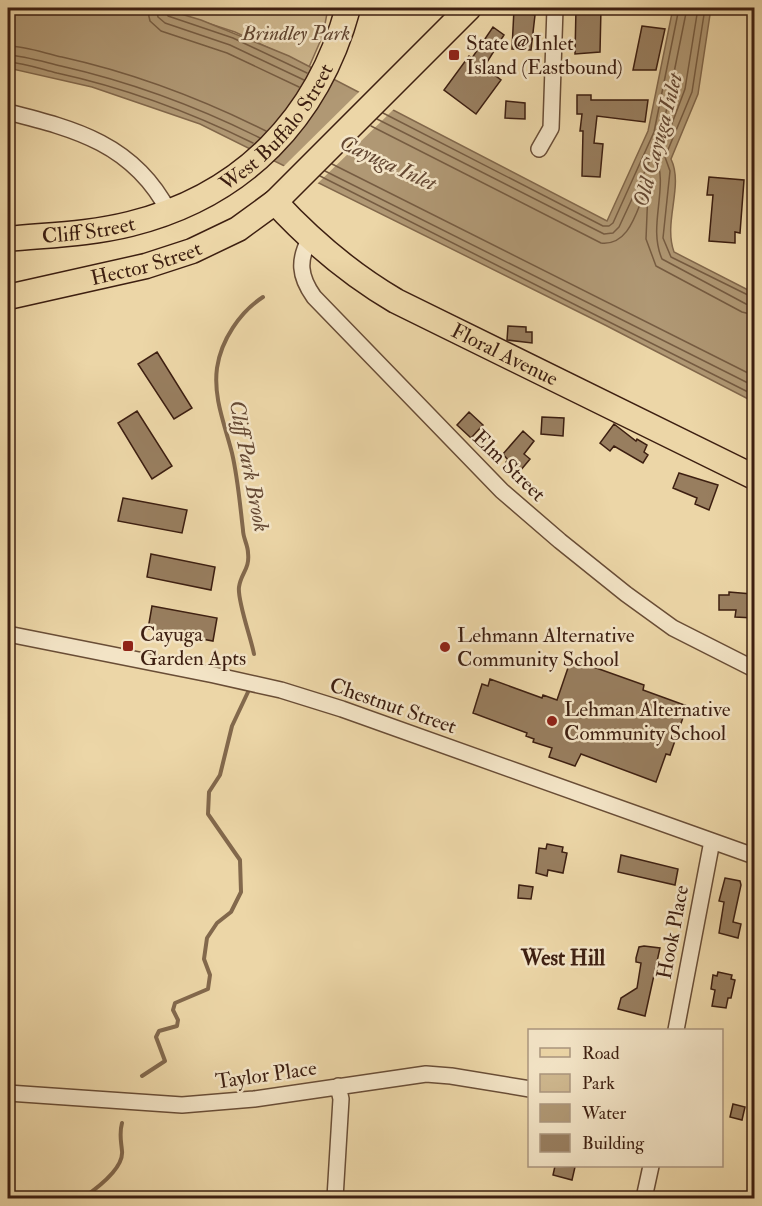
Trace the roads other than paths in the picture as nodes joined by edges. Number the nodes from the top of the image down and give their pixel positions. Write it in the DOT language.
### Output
graph roads {
  1 [pos="348,8"];
  2 [pos="469,8"];
  3 [pos="555,8"];
  4 [pos="8,112"];
  5 [pos="539,149"];
  6 [pos="275,202"];
  7 [pos="169,212"];
  8 [pos="310,238"];
  9 [pos="8,239"];
  10 [pos="8,297"];
  11 [pos="754,477"];
  12 [pos="8,634"];
  13 [pos="754,669"];
  14 [pos="712,841"];
  15 [pos="754,856"];
  16 [pos="676,1029"];
  17 [pos="338,1086"];
  18 [pos="528,1089"];
  19 [pos="8,1093"];
  20 [pos="651,1167"];
  21 [pos="335,1198"];
  22 [pos="644,1198"];
  1 -- 7 [label="main road, West Buffalo Street"];
  2 -- 6 [label="main road, Hector Street"];
  3 -- 5 [label="street"];
  4 -- 7 [label="street"];
  6 -- 8 [label="main road, Floral Avenue"];
  6 -- 10 [label="main road, Hector Street"];
  7 -- 9 [label="main road, Cliff Street"];
  8 -- 11 [label="main road, Floral Avenue"];
  8 -- 13 [label="street, Elm Street"];
  12 -- 14 [label="street, Chestnut Street"];
  14 -- 15 [label="street, Chestnut Street"];
  14 -- 16 [label="street, Hook Place"];
  17 -- 18 [label="street, Taylor Place"];
  17 -- 19 [label="street, Taylor Place"];
  17 -- 21 [label="street"];
  20 -- 22 [label="street"];
}
